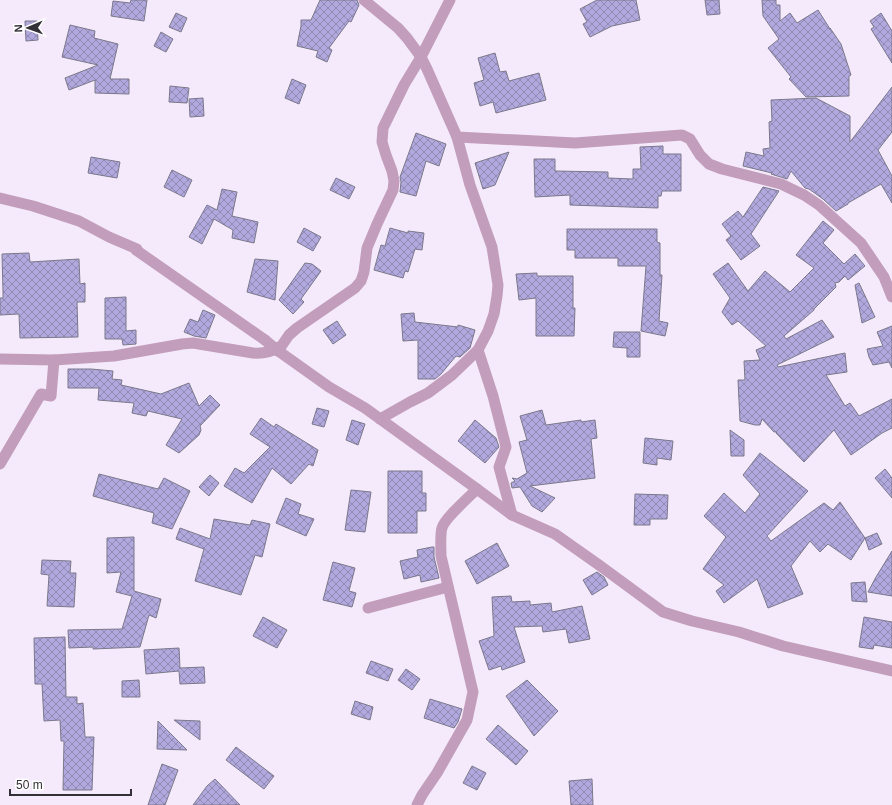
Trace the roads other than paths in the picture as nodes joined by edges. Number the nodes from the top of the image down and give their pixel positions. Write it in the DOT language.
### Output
graph roads {
  1 [pos="364,0"];
  2 [pos="450,0"];
  3 [pos="421,57"];
  4 [pos="457,137"];
  5 [pos="0,198"];
  6 [pos="892,297"];
  7 [pos="478,350"];
  8 [pos="277,351"];
  9 [pos="0,359"];
  10 [pos="54,360"];
  11 [pos="380,419"];
  12 [pos="0,464"];
  13 [pos="477,489"];
  14 [pos="512,515"];
  15 [pos="448,587"];
  16 [pos="368,608"];
  17 [pos="892,671"];
  18 [pos="417,805"];
  1 -- 3 [label="street"];
  2 -- 3 [label="street"];
  3 -- 4 [label="street"];
  3 -- 8 [label="street"];
  4 -- 6 [label="street"];
  4 -- 7 [label="street"];
  5 -- 8 [label="street, bridge"];
  7 -- 11 [label="street"];
  7 -- 14 [label="street"];
  8 -- 10 [label="street"];
  8 -- 11 [label="street"];
  9 -- 10 [label="street"];
  10 -- 12 [label="street"];
  11 -- 13 [label="street"];
  13 -- 14 [label="street"];
  13 -- 15 [label="street"];
  14 -- 17 [label="street"];
  15 -- 16 [label="street"];
  15 -- 18 [label="street"];
}
